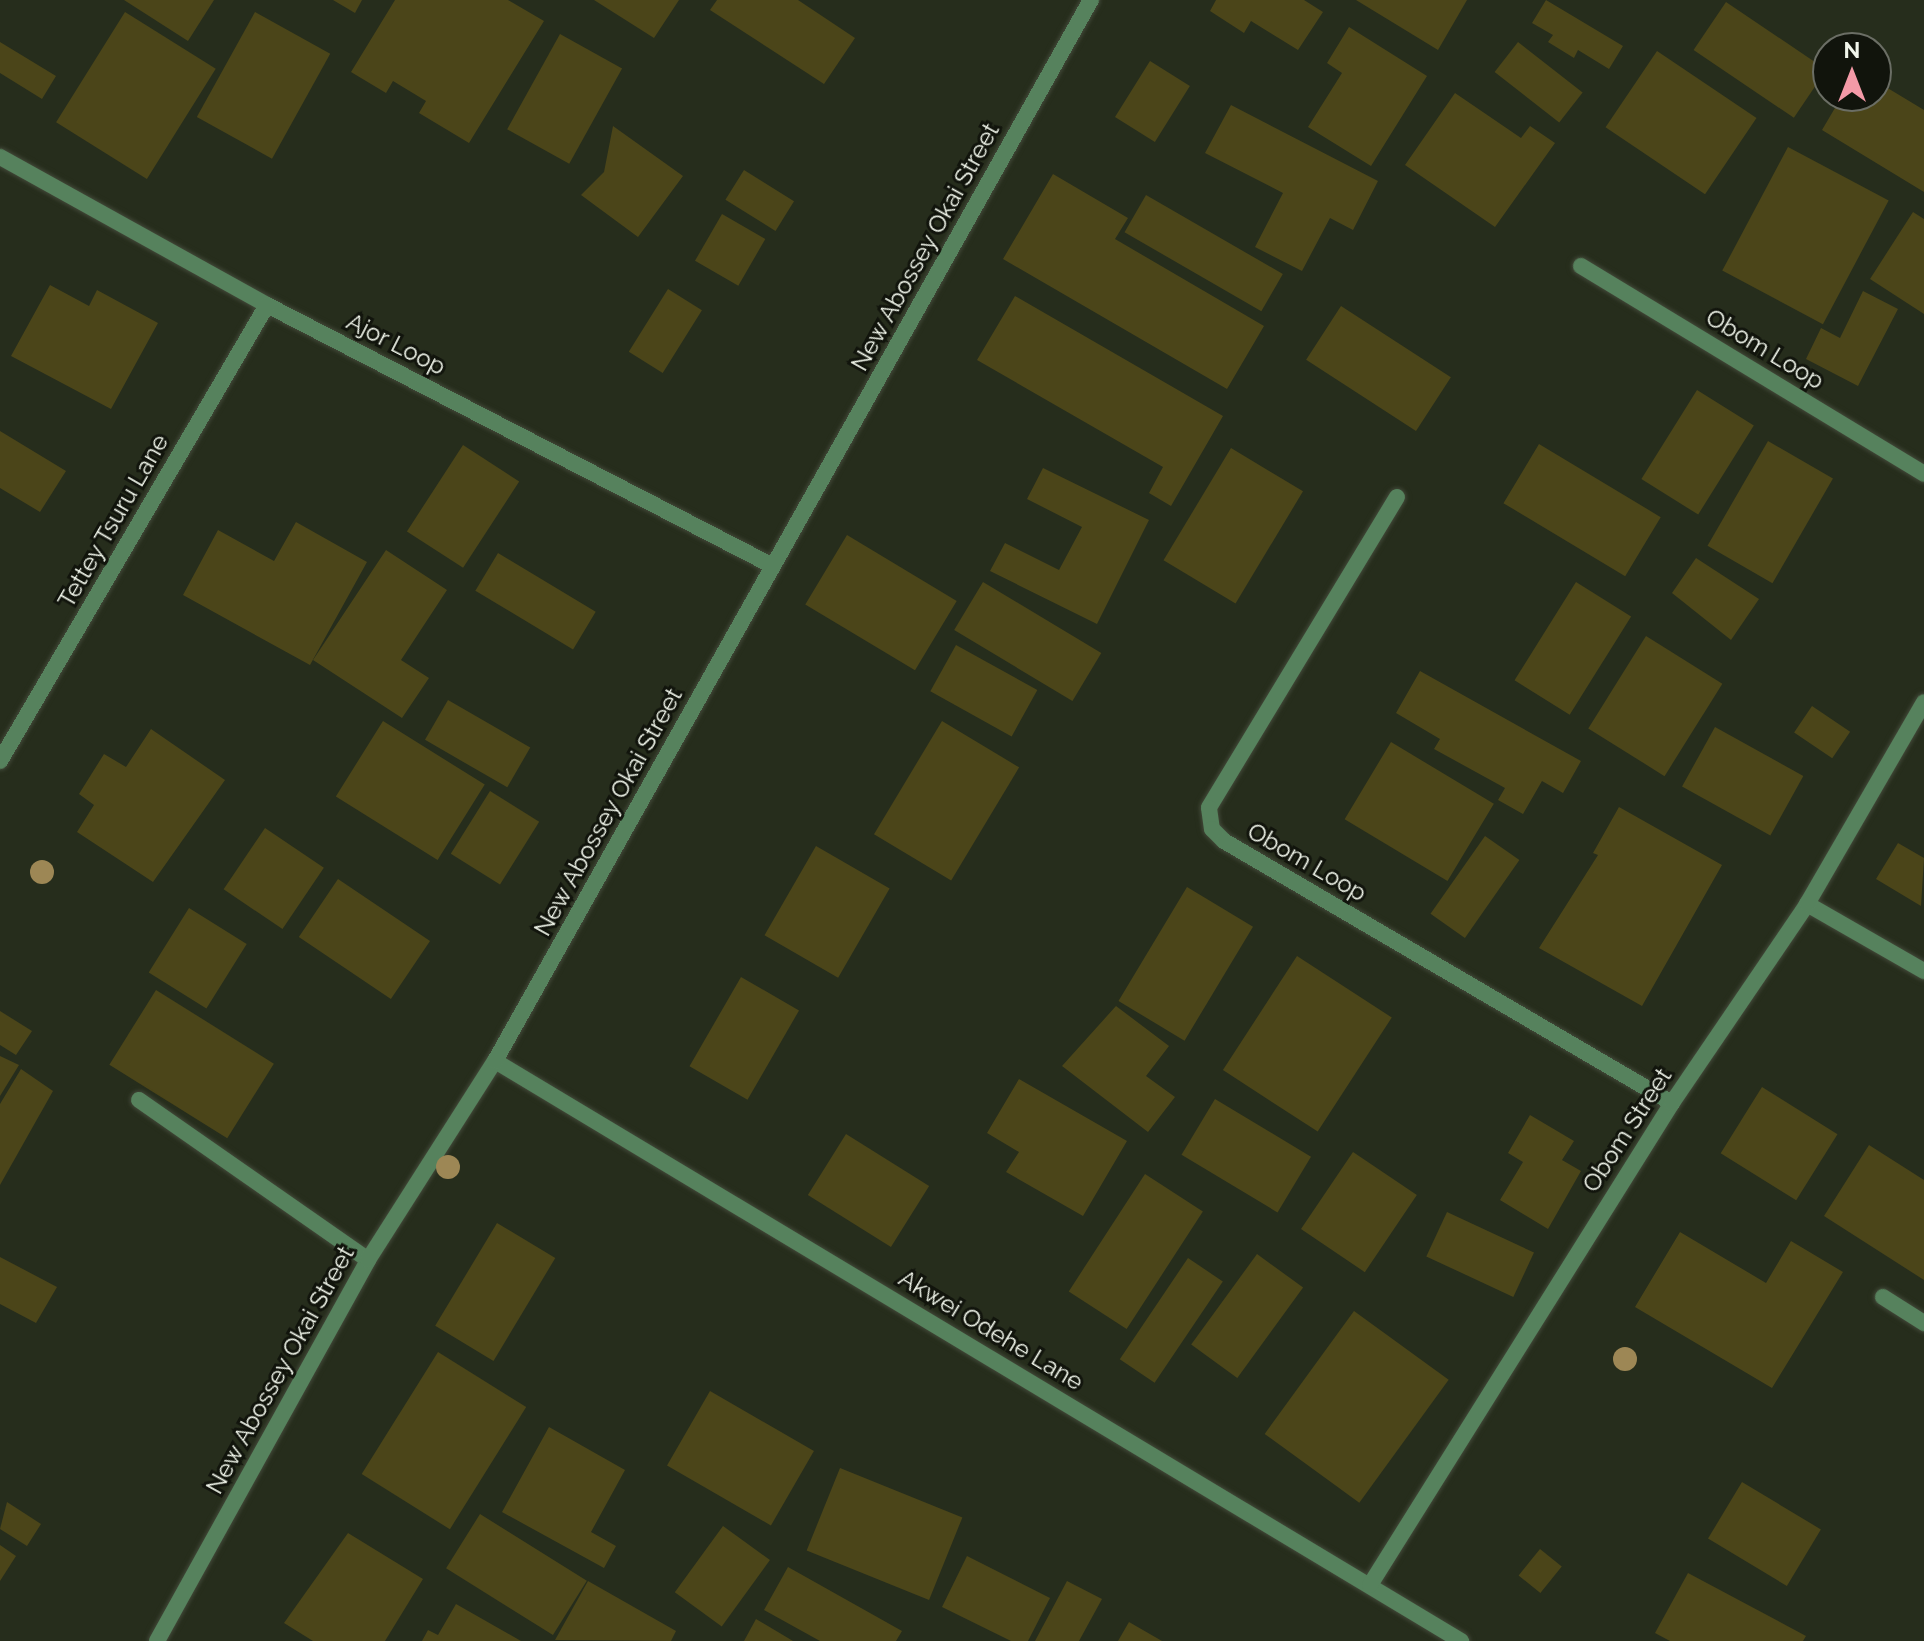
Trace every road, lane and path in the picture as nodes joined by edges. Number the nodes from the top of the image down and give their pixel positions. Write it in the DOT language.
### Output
graph roads {
  1 [pos="1091,0"];
  2 [pos="0,157"];
  3 [pos="1581,266"];
  4 [pos="267,305"];
  5 [pos="1924,474"];
  6 [pos="1397,497"];
  7 [pos="773,566"];
  8 [pos="1924,702"];
  9 [pos="0,761"];
  10 [pos="1807,904"];
  11 [pos="1924,971"];
  12 [pos="495,1061"];
  13 [pos="139,1100"];
  14 [pos="1672,1103"];
  15 [pos="368,1260"];
  16 [pos="1883,1297"];
  17 [pos="1924,1323"];
  18 [pos="1370,1585"];
  19 [pos="157,1641"];
  20 [pos="1461,1641"];
  1 -- 7 [label="street, New Abossey Okai Street"];
  2 -- 4 [label="street, Ajor Loop"];
  3 -- 5 [label="street, Obom Loop"];
  4 -- 7 [label="street, Ajor Loop"];
  4 -- 9 [label="street, Tettey Tsuru Lane"];
  6 -- 14 [label="street, Obom Loop"];
  7 -- 12 [label="street, New Abossey Okai Street"];
  8 -- 10 [label="street, Obom Street"];
  10 -- 11 [label="street"];
  10 -- 14 [label="street, Obom Street"];
  12 -- 15 [label="street, New Abossey Okai Street"];
  12 -- 18 [label="street, Akwei Odehe Lane"];
  13 -- 15 [label="street"];
  14 -- 18 [label="street, Obom Street"];
  15 -- 19 [label="street, New Abossey Okai Street"];
  16 -- 17 [label="street"];
  18 -- 20 [label="street, Akwei Odehe Lane"];
}
